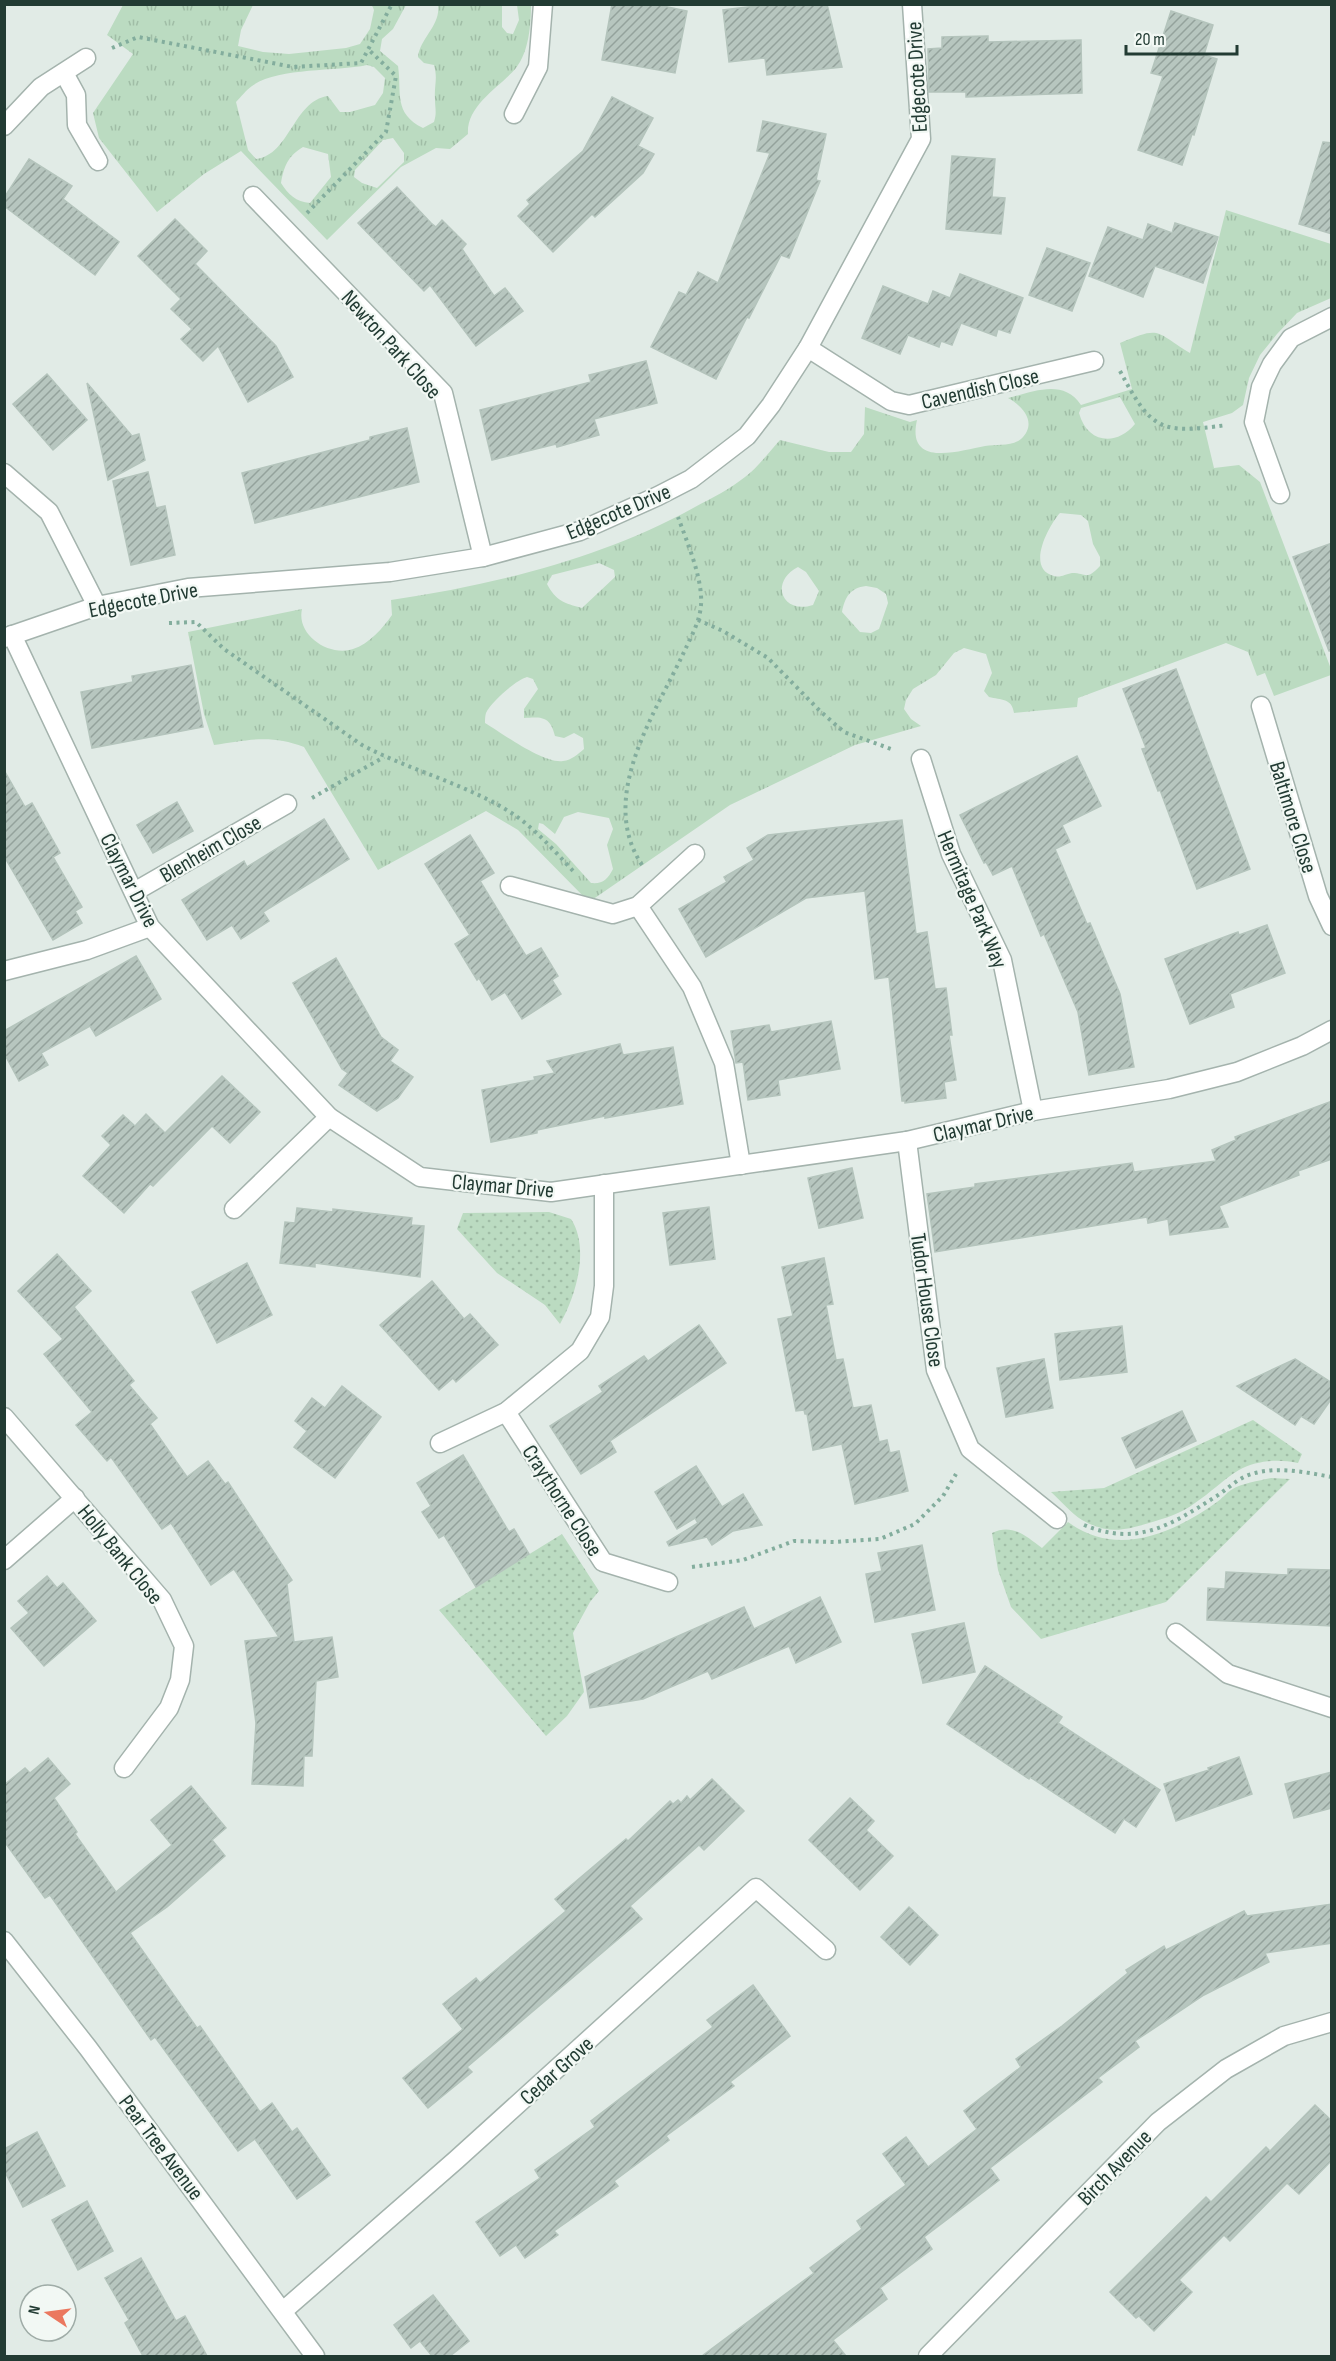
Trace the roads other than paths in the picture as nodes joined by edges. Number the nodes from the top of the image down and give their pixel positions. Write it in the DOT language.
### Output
graph roads {
  1 [pos="543,4"];
  2 [pos="912,4"];
  3 [pos="86,58"];
  4 [pos="64,73"];
  5 [pos="514,114"];
  6 [pos="4,126"];
  7 [pos="98,160"];
  8 [pos="253,196"];
  9 [pos="1332,317"];
  10 [pos="808,348"];
  11 [pos="1094,361"];
  12 [pos="4,472"];
  13 [pos="1280,494"];
  14 [pos="483,557"];
  15 [pos="97,606"];
  16 [pos="8,636"];
  17 [pos="1261,706"];
  18 [pos="921,759"];
  19 [pos="286,804"];
  20 [pos="694,854"];
  21 [pos="510,886"];
  22 [pos="134,892"];
  23 [pos="638,906"];
  24 [pos="1332,926"];
  25 [pos="150,927"];
  26 [pos="4,971"];
  27 [pos="1332,1030"];
  28 [pos="1033,1111"];
  29 [pos="329,1117"];
  30 [pos="907,1141"];
  31 [pos="741,1165"];
  32 [pos="604,1184"];
  33 [pos="234,1209"];
  34 [pos="506,1412"];
  35 [pos="4,1417"];
  36 [pos="440,1443"];
  37 [pos="75,1498"];
  38 [pos="1057,1519"];
  39 [pos="4,1560"];
  40 [pos="668,1582"];
  41 [pos="1176,1633"];
  42 [pos="1332,1708"];
  43 [pos="124,1768"];
  44 [pos="4,1941"];
  45 [pos="826,1950"];
  46 [pos="1332,2022"];
  47 [pos="283,2311"];
  48 [pos="315,2356"];
  49 [pos="928,2356"];
  1 -- 5 [label="street"];
  2 -- 10 [label="street, Edgecote Drive"];
  3 -- 4 [label="street"];
  4 -- 6 [label="street"];
  4 -- 7 [label="street"];
  8 -- 14 [label="street, Newton Park Close"];
  9 -- 13 [label="street"];
  10 -- 11 [label="street, Cavendish Close"];
  10 -- 14 [label="street, Edgecote Drive"];
  12 -- 15 [label="street"];
  14 -- 15 [label="street, Edgecote Drive"];
  15 -- 16 [label="street, Edgecote Drive"];
  16 -- 22 [label="street, Claymar Drive"];
  17 -- 24 [label="street, Baltimore Close"];
  18 -- 28 [label="street, Hermitage Park Way"];
  19 -- 22 [label="street, Blenheim Close"];
  20 -- 23 [label="street"];
  21 -- 23 [label="street"];
  22 -- 25 [label="street, Claymar Drive"];
  23 -- 31 [label="street"];
  25 -- 26 [label="street"];
  25 -- 29 [label="street, Claymar Drive"];
  27 -- 28 [label="street, Claymar Drive"];
  28 -- 30 [label="street, Claymar Drive"];
  29 -- 32 [label="street, Claymar Drive"];
  29 -- 33 [label="street"];
  30 -- 31 [label="street, Claymar Drive"];
  30 -- 38 [label="street, Tudor House Close"];
  31 -- 32 [label="street, Claymar Drive"];
  32 -- 34 [label="street"];
  34 -- 36 [label="street"];
  34 -- 40 [label="street, Craythorne Close"];
  35 -- 37 [label="street, Holly Bank Close"];
  37 -- 39 [label="street, Holly Bank Close"];
  37 -- 43 [label="street, Holly Bank Close"];
  41 -- 42 [label="street"];
  44 -- 47 [label="street, Pear Tree Avenue"];
  45 -- 47 [label="street, Cedar Grove"];
  46 -- 49 [label="street, Birch Avenue"];
  47 -- 48 [label="street, Pear Tree Avenue"];
}
